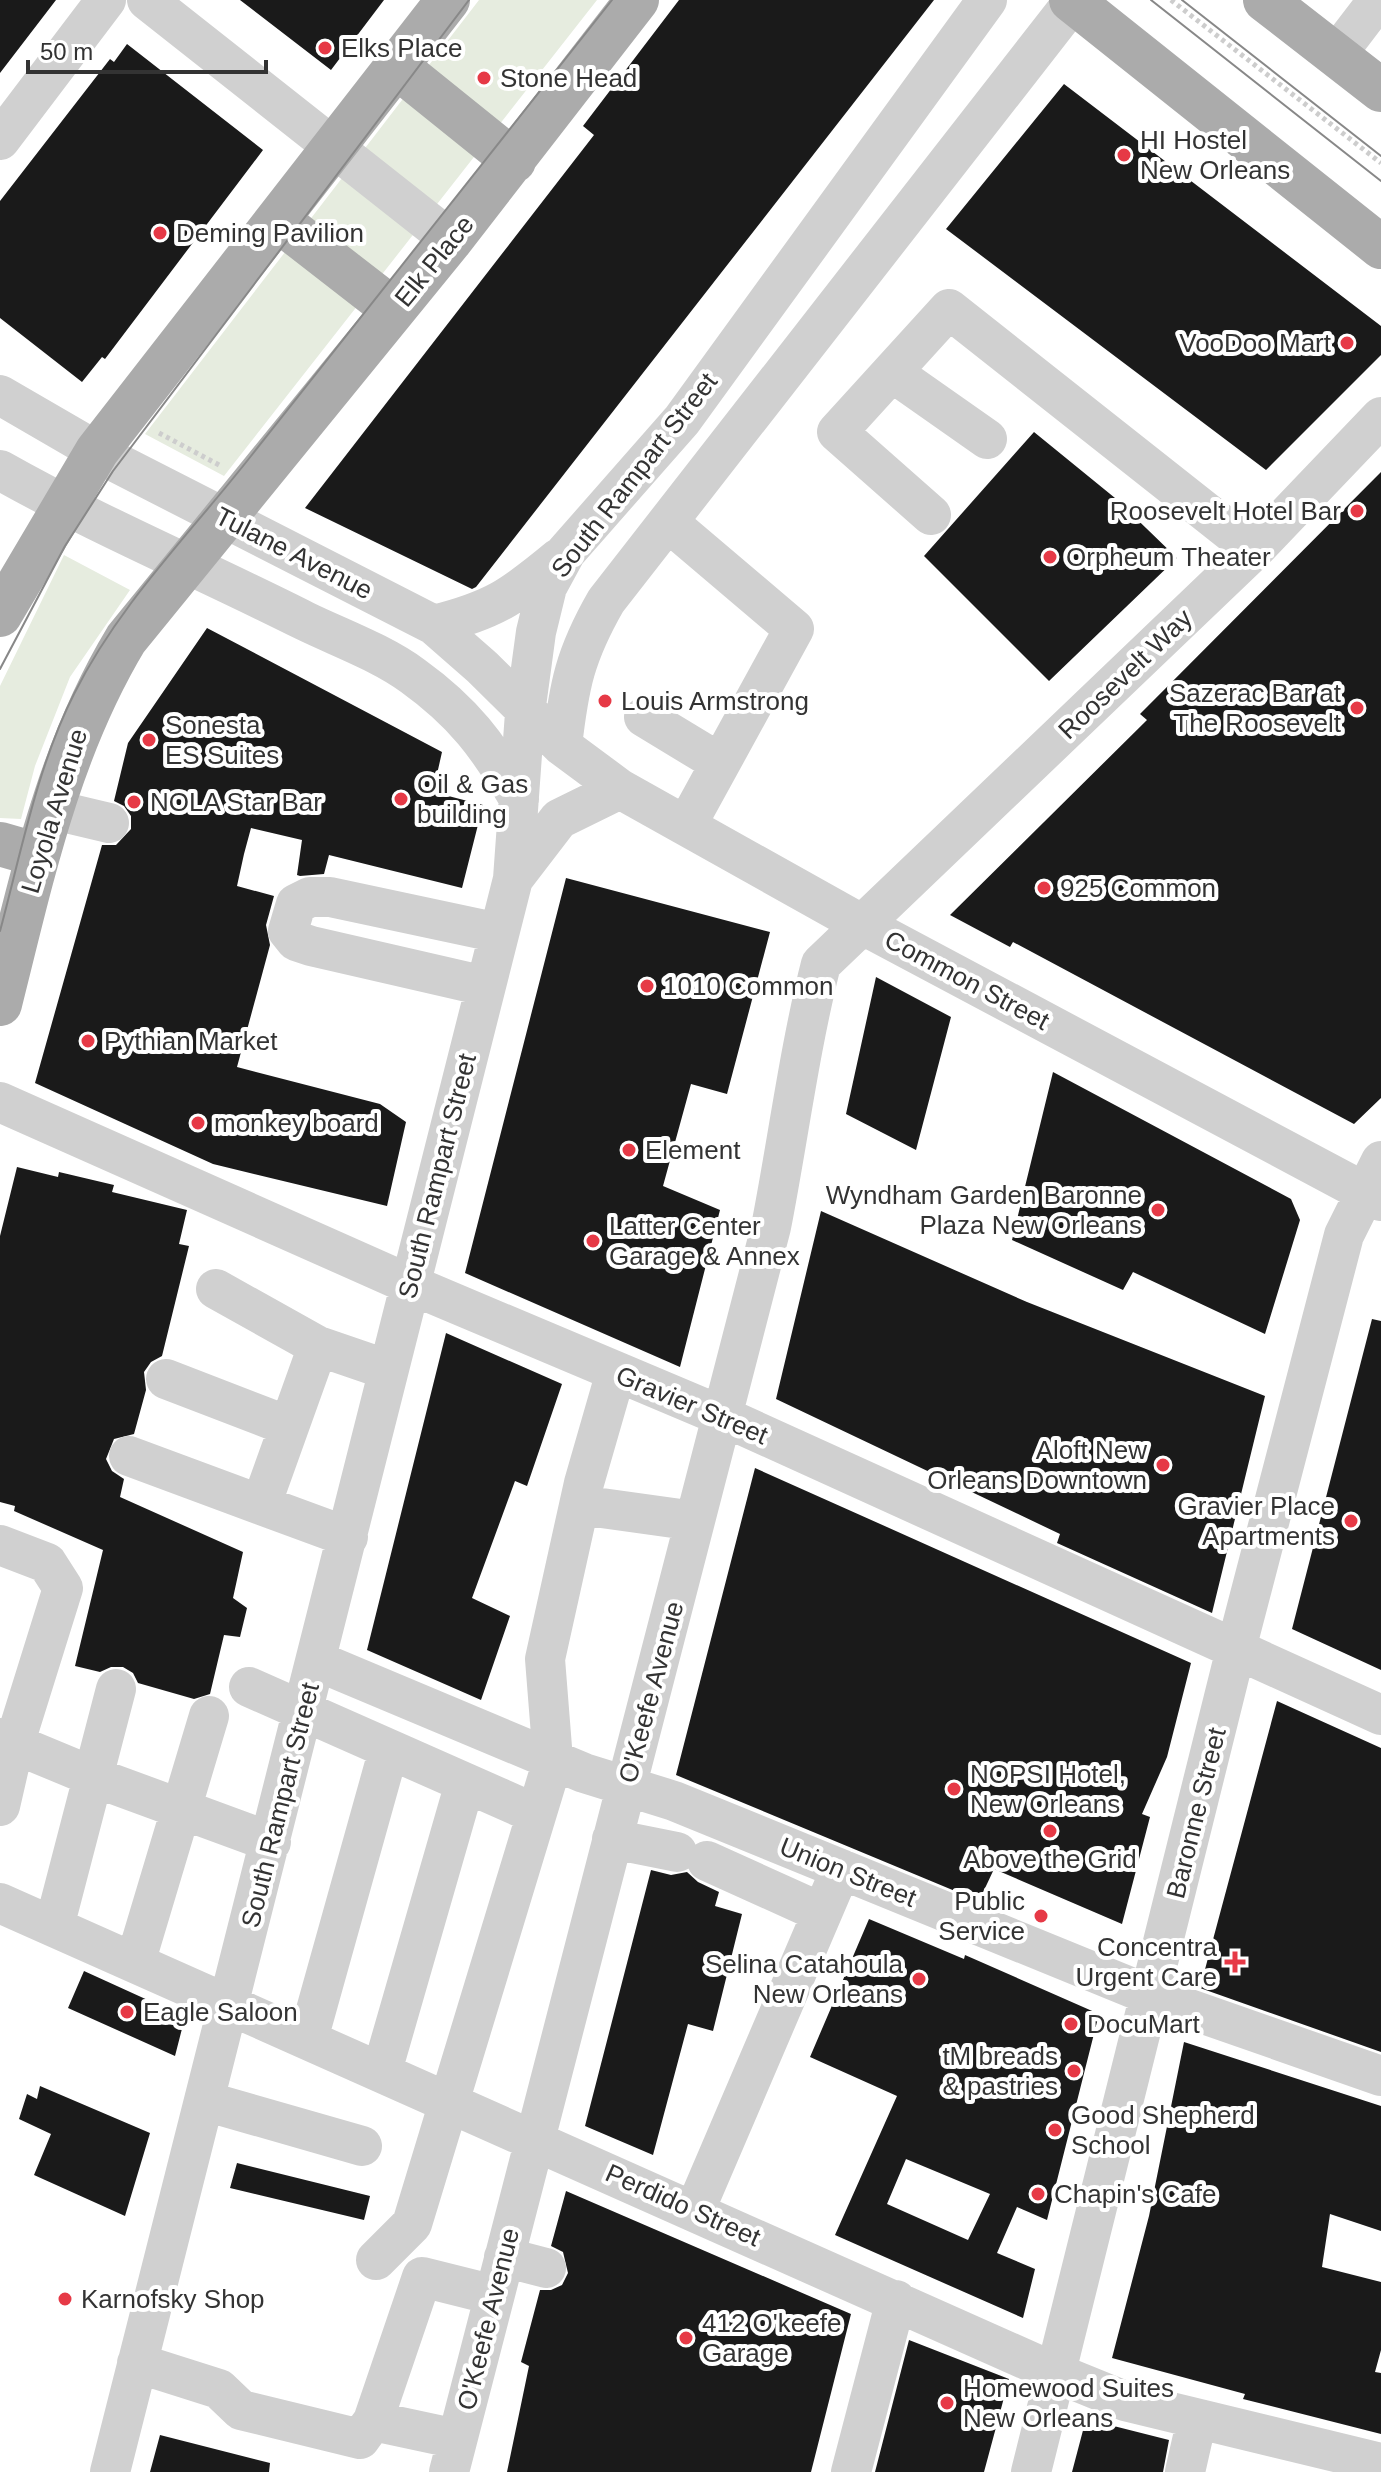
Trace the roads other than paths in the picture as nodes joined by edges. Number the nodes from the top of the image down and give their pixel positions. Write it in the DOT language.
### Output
graph roads {
  1 [pos="106,0"];
  2 [pos="147,0"];
  3 [pos="448,0"];
  4 [pos="637,0"];
  5 [pos="987,0"];
  6 [pos="1265,0"];
  7 [pos="1378,0"];
  8 [pos="1073,1"];
  9 [pos="1336,55"];
  10 [pos="396,66"];
  11 [pos="1381,90"];
  12 [pos="0,140"];
  13 [pos="333,146"];
  14 [pos="514,161"];
  15 [pos="831,214"];
  16 [pos="278,220"];
  17 [pos="451,240"];
  18 [pos="1381,247"];
  19 [pos="873,255"];
  20 [pos="394,310"];
  21 [pos="893,373"];
  22 [pos="0,395"];
  23 [pos="1381,417"];
  24 [pos="682,420"];
  25 [pos="987,439"];
  26 [pos="97,451"];
  27 [pos="720,455"];
  28 [pos="0,470"];
  29 [pos="64,506"];
  30 [pos="931,515"];
  31 [pos="226,518"];
  32 [pos="668,522"];
  33 [pos="1254,550"];
  34 [pos="566,552"];
  35 [pos="189,563"];
  36 [pos="0,615"];
  37 [pos="434,625"];
  38 [pos="525,713"];
  39 [pos="644,717"];
  40 [pos="562,746"];
  41 [pos="720,763"];
  42 [pos="620,789"];
  43 [pos="519,799"];
  44 [pos="50,809"];
  45 [pos="109,823"];
  46 [pos="686,826"];
  47 [pos="19,850"];
  48 [pos="513,879"];
  49 [pos="863,925"];
  50 [pos="499,933"];
  51 [pos="485,986"];
  52 [pos="0,1004"];
  53 [pos="0,1102"];
  54 [pos="1375,1185"];
  55 [pos="409,1284"];
  56 [pos="216,1289"];
  57 [pos="318,1346"];
  58 [pos="388,1370"];
  59 [pos="616,1372"];
  60 [pos="166,1379"];
  61 [pos="722,1416"];
  62 [pos="288,1426"];
  63 [pos="129,1456"];
  64 [pos="261,1505"];
  65 [pos="580,1505"];
  66 [pos="695,1521"];
  67 [pos="348,1537"];
  68 [pos="0,1545"];
  69 [pos="1236,1649"];
  70 [pos="317,1661"];
  71 [pos="249,1687"];
  72 [pos="116,1689"];
  73 [pos="304,1711"];
  74 [pos="1381,1715"];
  75 [pos="209,1716"];
  76 [pos="7,1742"];
  77 [pos="389,1749"];
  78 [pos="553,1760"];
  79 [pos="94,1777"];
  80 [pos="465,1783"];
  81 [pos="626,1786"];
  82 [pos="0,1806"];
  83 [pos="182,1809"];
  84 [pos="536,1814"];
  85 [pos="612,1839"];
  86 [pos="271,1842"];
  87 [pos="841,1869"];
  88 [pos="2,1911"];
  89 [pos="822,1913"];
  90 [pos="54,1927"];
  91 [pos="135,1963"];
  92 [pos="1152,1996"];
  93 [pos="229,2004"];
  94 [pos="308,2039"];
  95 [pos="382,2071"];
  96 [pos="1381,2076"];
  97 [pos="205,2101"];
  98 [pos="451,2102"];
  99 [pos="535,2138"];
  100 [pos="362,2146"];
  101 [pos="695,2210"];
  102 [pos="506,2249"];
  103 [pos="376,2260"];
  104 [pos="548,2260"];
  105 [pos="494,2295"];
  106 [pos="896,2300"];
  107 [pos="137,2363"];
  108 [pos="1056,2373"];
  109 [pos="1197,2419"];
  110 [pos="373,2421"];
  111 [pos="453,2456"];
  112 [pos="1381,2463"];
  113 [pos="110,2472"];
  114 [pos="851,2472"];
  115 [pos="1031,2472"];
  116 [pos="1185,2472"];
  1 -- 12 [label="street"];
  2 -- 13 [label="street"];
  3 -- 10 [label="main road"];
  4 -- 14 [label="main road, Elk Place"];
  5 -- 15 [label="street, South Rampart Street"];
  6 -- 9 [label="main road"];
  7 -- 9 [label="street"];
  8 -- 18 [label="main road"];
  8 -- 19 [label="street"];
  9 -- 11 [label="main road"];
  10 -- 13 [label="main road"];
  10 -- 14 [label="main road"];
  13 -- 16 [label="main road"];
  13 -- 17 [label="street"];
  14 -- 17 [label="main road, Elk Place"];
  15 -- 19 [label="street"];
  15 -- 24 [label="street, South Rampart Street"];
  16 -- 20 [label="main road"];
  16 -- 26 [label="main road"];
  17 -- 20 [label="main road, Elk Place"];
  19 -- 27 [label="street"];
  20 -- 31 [label="main road, Elk Place"];
  21 -- 25 [label="street"];
  21 -- 30 [label="street"];
  21 -- 33 [label="street"];
  22 -- 26 [label="street, Tulane Avenue"];
  23 -- 33 [label="street, Roosevelt Way"];
  24 -- 27 [label="street"];
  24 -- 34 [label="street, South Rampart Street"];
  26 -- 29 [label="main road"];
  26 -- 31 [label="street, Tulane Avenue"];
  27 -- 32 [label="street"];
  28 -- 29 [label="street"];
  29 -- 35 [label="street"];
  29 -- 36 [label="main road"];
  31 -- 35 [label="main road, Loyola Avenue"];
  31 -- 37 [label="street, Tulane Avenue"];
  32 -- 40 [label="street"];
  32 -- 41 [label="street"];
  33 -- 49 [label="street, Roosevelt Way"];
  34 -- 37 [label="street"];
  34 -- 38 [label="street, South Rampart Street"];
  35 -- 43 [label="street"];
  35 -- 44 [label="main road, Loyola Avenue"];
  37 -- 38 [label="street, Tulane Avenue"];
  38 -- 40 [label="street, Tulane Avenue"];
  38 -- 43 [label="street, South Rampart Street"];
  39 -- 41 [label="street"];
  40 -- 42 [label="street, Common Street"];
  41 -- 46 [label="street"];
  42 -- 46 [label="street, Common Street"];
  42 -- 48 [label="street"];
  43 -- 48 [label="street, South Rampart Street"];
  44 -- 45 [label="street"];
  44 -- 47 [label="main road, Loyola Avenue"];
  46 -- 49 [label="street, Common Street"];
  47 -- 52 [label="main road, Loyola Avenue"];
  48 -- 50 [label="street, South Rampart Street"];
  49 -- 54 [label="street, Common Street"];
  49 -- 61 [label="street, O'Keefe Avenue"];
  50 -- 51 [label="street, South Rampart Street"];
  50 -- 51 [label="street"];
  51 -- 55 [label="street, South Rampart Street"];
  53 -- 55 [label="street, Gravier Street"];
  54 -- 69 [label="street, Baronne Street"];
  55 -- 58 [label="street, South Rampart Street"];
  55 -- 59 [label="street, Gravier Street"];
  56 -- 57 [label="street"];
  57 -- 58 [label="street"];
  57 -- 62 [label="street"];
  58 -- 67 [label="street, South Rampart Street"];
  59 -- 61 [label="street, Gravier Street"];
  59 -- 65 [label="street"];
  60 -- 62 [label="street"];
  61 -- 66 [label="street, O'Keefe Avenue"];
  61 -- 69 [label="street, Gravier Street"];
  62 -- 64 [label="street"];
  63 -- 64 [label="street"];
  64 -- 67 [label="street"];
  65 -- 66 [label="street"];
  65 -- 78 [label="street"];
  66 -- 81 [label="street, O'Keefe Avenue"];
  67 -- 70 [label="street, South Rampart Street"];
  68 -- 76 [label="street"];
  69 -- 74 [label="street, Gravier Street"];
  69 -- 92 [label="street, Baronne Street"];
  70 -- 73 [label="street, South Rampart Street"];
  70 -- 78 [label="street, Union Street"];
  71 -- 73 [label="street"];
  72 -- 79 [label="street"];
  73 -- 77 [label="street"];
  73 -- 86 [label="street, South Rampart Street"];
  75 -- 83 [label="street"];
  76 -- 79 [label="street"];
  76 -- 82 [label="street"];
  77 -- 80 [label="street"];
  77 -- 94 [label="street"];
  78 -- 81 [label="street, Union Street"];
  78 -- 84 [label="street"];
  79 -- 83 [label="street"];
  79 -- 90 [label="street"];
  80 -- 84 [label="street"];
  80 -- 95 [label="street"];
  81 -- 85 [label="street, O'Keefe Avenue"];
  81 -- 87 [label="street, Union Street"];
  83 -- 86 [label="street"];
  83 -- 91 [label="street"];
  84 -- 98 [label="street"];
  85 -- 89 [label="street"];
  85 -- 99 [label="street, O'Keefe Avenue"];
  86 -- 93 [label="street, South Rampart Street"];
  87 -- 89 [label="street"];
  87 -- 92 [label="street, Union Street"];
  88 -- 90 [label="street, Perdido Street"];
  89 -- 101 [label="street"];
  90 -- 91 [label="street, Perdido Street"];
  91 -- 93 [label="street, Perdido Street"];
  92 -- 96 [label="street, Union Street"];
  92 -- 108 [label="street, Baronne Street"];
  93 -- 94 [label="street, Perdido Street"];
  93 -- 97 [label="street, South Rampart Street"];
  94 -- 95 [label="street, Perdido Street"];
  95 -- 98 [label="street, Perdido Street"];
  97 -- 100 [label="street"];
  97 -- 107 [label="street, South Rampart Street"];
  98 -- 99 [label="street, Perdido Street"];
  98 -- 103 [label="street"];
  99 -- 101 [label="street, Perdido Street"];
  99 -- 102 [label="street, O'Keefe Avenue"];
  101 -- 106 [label="street, Perdido Street"];
  102 -- 104 [label="street"];
  102 -- 105 [label="street, O'Keefe Avenue"];
  105 -- 110 [label="street"];
  105 -- 111 [label="street, O'Keefe Avenue"];
  106 -- 108 [label="street, Perdido Street"];
  106 -- 114 [label="street"];
  107 -- 110 [label="street"];
  107 -- 113 [label="street, South Rampart Street"];
  108 -- 109 [label="street, Perdido Street"];
  108 -- 115 [label="street, Baronne Street"];
  109 -- 112 [label="street, Perdido Street"];
  109 -- 116 [label="street"];
  110 -- 111 [label="street"];
}
